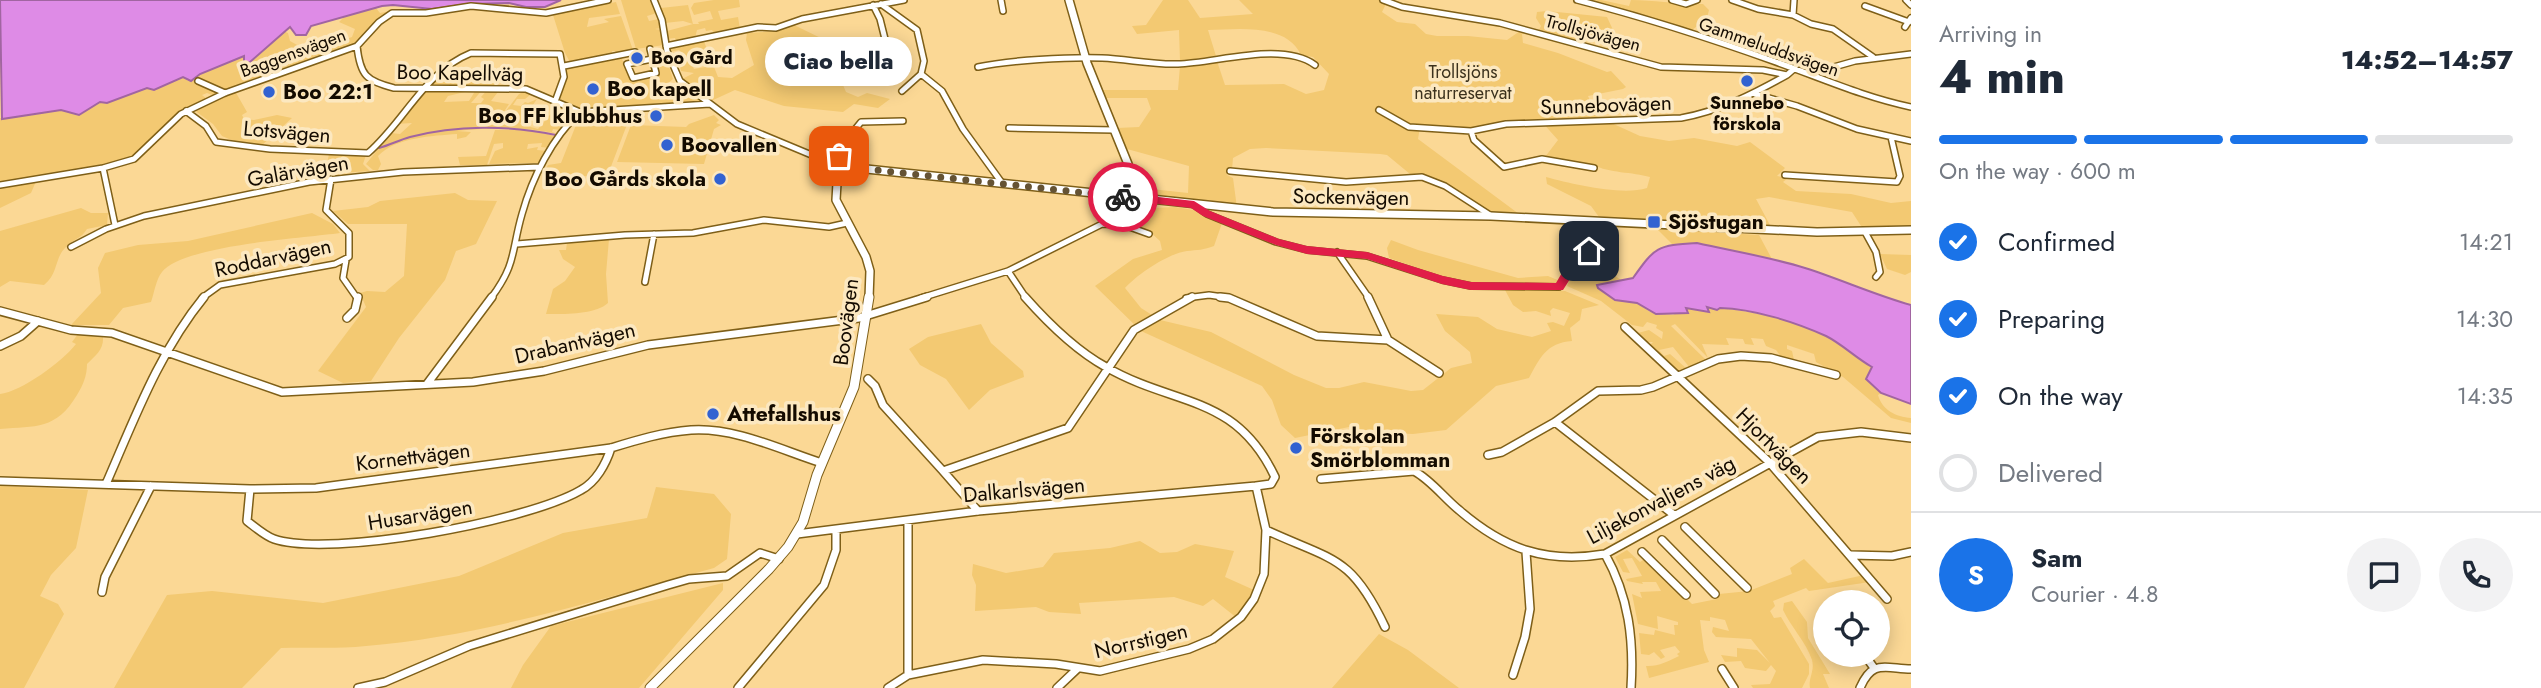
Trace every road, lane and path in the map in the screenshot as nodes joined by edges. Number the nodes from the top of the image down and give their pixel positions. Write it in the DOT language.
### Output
graph roads {
  1 [pos="608,0"];
  2 [pos="654,0"];
  3 [pos="855,0"];
  4 [pos="904,0"];
  5 [pos="1001,0"];
  6 [pos="1069,0"];
  7 [pos="1383,0"];
  8 [pos="1577,0"];
  9 [pos="1671,0"];
  10 [pos="1697,0"];
  11 [pos="1732,0"];
  12 [pos="1794,0"];
  13 [pos="1906,0"];
  14 [pos="881,4"];
  15 [pos="873,5"];
  16 [pos="1911,5"];
  17 [pos="864,6"];
  18 [pos="1865,6"];
  19 [pos="1003,11"];
  20 [pos="1793,15"];
  21 [pos="1908,22"];
  22 [pos="357,46"];
  23 [pos="666,46"];
  24 [pos="650,49"];
  25 [pos="884,51"];
  26 [pos="635,52"];
  27 [pos="1911,54"];
  28 [pos="1874,57"];
  29 [pos="1085,58"];
  30 [pos="652,59"];
  31 [pos="1315,65"];
  32 [pos="564,66"];
  33 [pos="978,67"];
  34 [pos="1795,68"];
  35 [pos="921,74"];
  36 [pos="1809,74"];
  37 [pos="1787,75"];
  38 [pos="198,82"];
  39 [pos="421,90"];
  40 [pos="902,91"];
  41 [pos="225,93"];
  42 [pos="1755,94"];
  43 [pos="556,99"];
  44 [pos="710,104"];
  45 [pos="1911,107"];
  46 [pos="1379,110"];
  47 [pos="186,111"];
  48 [pos="580,112"];
  49 [pos="903,121"];
  50 [pos="1009,128"];
  51 [pos="1114,130"];
  52 [pos="1471,131"];
  53 [pos="1891,137"];
  54 [pos="1911,141"];
  55 [pos="838,166"];
  56 [pos="540,167"];
  57 [pos="103,168"];
  58 [pos="1594,168"];
  59 [pos="1230,171"];
  60 [pos="1785,175"];
  61 [pos="327,179"];
  62 [pos="1002,183"];
  63 [pos="0,185"];
  64 [pos="1128,197"];
  65 [pos="1194,205"];
  66 [pos="1491,216"];
  67 [pos="1609,222"];
  68 [pos="846,223"];
  69 [pos="115,225"];
  70 [pos="1911,230"];
  71 [pos="1865,232"];
  72 [pos="654,234"];
  73 [pos="1149,234"];
  74 [pos="517,244"];
  75 [pos="71,247"];
  76 [pos="1337,252"];
  77 [pos="346,260"];
  78 [pos="1008,271"];
  79 [pos="1875,277"];
  80 [pos="645,282"];
  81 [pos="0,311"];
  82 [pos="868,314"];
  83 [pos="347,318"];
  84 [pos="38,321"];
  85 [pos="1625,327"];
  86 [pos="1388,340"];
  87 [pos="0,346"];
  88 [pos="168,351"];
  89 [pos="1106,368"];
  90 [pos="1439,373"];
  91 [pos="1836,375"];
  92 [pos="1678,376"];
  93 [pos="868,379"];
  94 [pos="427,384"];
  95 [pos="1555,422"];
  96 [pos="1911,438"];
  97 [pos="611,449"];
  98 [pos="1488,455"];
  99 [pos="1769,461"];
  100 [pos="822,463"];
  101 [pos="943,471"];
  102 [pos="1321,479"];
  103 [pos="0,481"];
  104 [pos="106,484"];
  105 [pos="151,486"];
  106 [pos="1256,486"];
  107 [pos="250,489"];
  108 [pos="978,511"];
  109 [pos="1674,515"];
  110 [pos="908,520"];
  111 [pos="1685,527"];
  112 [pos="1266,530"];
  113 [pos="836,531"];
  114 [pos="797,534"];
  115 [pos="1662,540"];
  116 [pos="1526,552"];
  117 [pos="1642,552"];
  118 [pos="1911,552"];
  119 [pos="1605,554"];
  120 [pos="1851,555"];
  121 [pos="779,559"];
  122 [pos="1747,588"];
  123 [pos="1880,590"];
  124 [pos="102,592"];
  125 [pos="1714,594"];
  126 [pos="1686,595"];
  127 [pos="1385,626"];
  128 [pos="1874,668"];
  129 [pos="1077,669"];
  130 [pos="1722,669"];
  131 [pos="1911,669"];
  132 [pos="908,675"];
  133 [pos="1513,675"];
  134 [pos="358,688"];
  135 [pos="650,688"];
  136 [pos="738,688"];
  137 [pos="888,688"];
  138 [pos="1056,688"];
  139 [pos="1631,688"];
  140 [pos="1734,688"];
  141 [pos="1860,688"];
  1 -- 22 [label="street, Baggensvägen"];
  2 -- 23 [label="street"];
  3 -- 17 [label="street"];
  4 -- 14 [label="street"];
  5 -- 19 [label="street"];
  6 -- 29 [label="street"];
  7 -- 37 [label="street, Trollsjövägen"];
  8 -- 34 [label="street, Gammeluddsvägen"];
  9 -- 10 [label="street"];
  11 -- 20 [label="street"];
  12 -- 20 [label="street"];
  13 -- 16 [label="street"];
  14 -- 15 [label="street"];
  14 -- 35 [label="street"];
  15 -- 17 [label="street"];
  15 -- 25 [label="street"];
  17 -- 23 [label="street"];
  18 -- 21 [label="street"];
  20 -- 28 [label="street"];
  22 -- 39 [label="street, Boo Kapellväg"];
  22 -- 41 [label="street, Baggensvägen"];
  23 -- 44 [label="street"];
  24 -- 30 [label="street"];
  26 -- 32 [label="street"];
  27 -- 28 [label="street"];
  28 -- 36 [label="street"];
  29 -- 31 [label="street"];
  29 -- 33 [label="street"];
  29 -- 51 [label="street"];
  30 -- 30 [label="street"];
  32 -- 39 [label="street, Lotsvägen"];
  32 -- 43 [label="street"];
  34 -- 36 [label="street, Gammeluddsvägen"];
  34 -- 37 [label="street"];
  35 -- 40 [label="street"];
  35 -- 62 [label="street"];
  36 -- 45 [label="street, Gammeluddsvägen"];
  37 -- 42 [label="street, Sunnebovägen"];
  38 -- 41 [label="street"];
  39 -- 43 [label="street, Boo Kapellväg"];
  39 -- 47 [label="street, Lotsvägen"];
  41 -- 47 [label="street, Baggensvägen"];
  42 -- 52 [label="street, Sunnebovägen"];
  42 -- 53 [label="street"];
  43 -- 48 [label="street, Boo Kapellväg"];
  44 -- 48 [label="street"];
  44 -- 55 [label="street"];
  46 -- 52 [label="street, Sunnebovägen"];
  47 -- 57 [label="street, Baggensvägen"];
  48 -- 56 [label="street"];
  49 -- 55 [label="street"];
  50 -- 51 [label="street"];
  51 -- 64 [label="street"];
  52 -- 58 [label="street"];
  53 -- 54 [label="street"];
  53 -- 60 [label="street"];
  55 -- 62 [label="street, Sockenvägen"];
  55 -- 68 [label="street, Boovägen"];
  56 -- 61 [label="street, Galärvägen"];
  56 -- 74 [label="street"];
  57 -- 63 [label="street, Baggensvägen"];
  57 -- 69 [label="street"];
  59 -- 66 [label="street"];
  61 -- 69 [label="street, Galärvägen"];
  61 -- 77 [label="street, Roddarvägen"];
  62 -- 64 [label="street, Sockenvägen"];
  64 -- 65 [label="street, Sockenvägen"];
  65 -- 66 [label="street, Sockenvägen"];
  65 -- 76 [label="street"];
  66 -- 67 [label="street, Sockenvägen"];
  67 -- 71 [label="street, Sockenvägen"];
  67 -- 76 [label="street"];
  68 -- 72 [label="street"];
  68 -- 82 [label="street, Boovägen"];
  69 -- 75 [label="street, Galärvägen"];
  70 -- 71 [label="street, Sockenvägen"];
  71 -- 79 [label="street"];
  72 -- 74 [label="street"];
  72 -- 80 [label="street"];
  73 -- 78 [label="street, Drabantvägen"];
  74 -- 94 [label="street"];
  76 -- 86 [label="street"];
  77 -- 83 [label="street"];
  77 -- 88 [label="street, Roddarvägen"];
  78 -- 82 [label="street, Drabantvägen"];
  78 -- 89 [label="street"];
  81 -- 84 [label="street, Drabantvägen"];
  82 -- 94 [label="street, Drabantvägen"];
  82 -- 100 [label="street, Boovägen"];
  84 -- 87 [label="street"];
  84 -- 88 [label="street, Drabantvägen"];
  85 -- 92 [label="street, Hjortvägen"];
  86 -- 89 [label="street"];
  86 -- 90 [label="street"];
  88 -- 94 [label="street, Drabantvägen"];
  88 -- 104 [label="street, Roddarvägen"];
  89 -- 101 [label="street"];
  89 -- 106 [label="street"];
  91 -- 92 [label="street"];
  92 -- 95 [label="street"];
  92 -- 99 [label="street, Hjortvägen"];
  93 -- 101 [label="street"];
  95 -- 98 [label="street"];
  95 -- 109 [label="street"];
  96 -- 99 [label="street, Liljekonvaljens väg"];
  97 -- 100 [label="street, Kornettvägen"];
  97 -- 107 [label="street, Kornettvägen"];
  97 -- 107 [label="street, Husarvägen"];
  99 -- 109 [label="street, Liljekonvaljens väg"];
  99 -- 120 [label="street, Hjortvägen"];
  100 -- 114 [label="street, Boovägen"];
  101 -- 108 [label="street"];
  102 -- 116 [label="street, Liljekonvaljens väg"];
  103 -- 104 [label="street, Kornettvägen"];
  104 -- 105 [label="street, Kornettvägen"];
  105 -- 107 [label="street, Kornettvägen"];
  105 -- 124 [label="street"];
  106 -- 108 [label="street, Dalkarlsvägen"];
  106 -- 112 [label="street, Norrstigen"];
  108 -- 110 [label="street, Dalkarlsvägen"];
  109 -- 119 [label="street, Liljekonvaljens väg"];
  110 -- 113 [label="street, Dalkarlsvägen"];
  110 -- 132 [label="street"];
  111 -- 122 [label="street, Liljekonvaljens väg"];
  112 -- 127 [label="street"];
  112 -- 129 [label="street, Norrstigen"];
  113 -- 114 [label="street, Dalkarlsvägen"];
  113 -- 136 [label="street"];
  114 -- 121 [label="street, Boovägen"];
  115 -- 125 [label="street, Liljekonvaljens väg"];
  116 -- 119 [label="street, Liljekonvaljens väg"];
  116 -- 133 [label="street"];
  117 -- 126 [label="street, Liljekonvaljens väg"];
  118 -- 120 [label="street"];
  119 -- 139 [label="street"];
  120 -- 123 [label="street, Hjortvägen"];
  121 -- 134 [label="street"];
  121 -- 135 [label="street, Boovägen"];
  128 -- 131 [label="street"];
  128 -- 141 [label="street"];
  129 -- 132 [label="street, Norrstigen"];
  129 -- 138 [label="street"];
  130 -- 140 [label="street"];
  132 -- 137 [label="street"];
}
